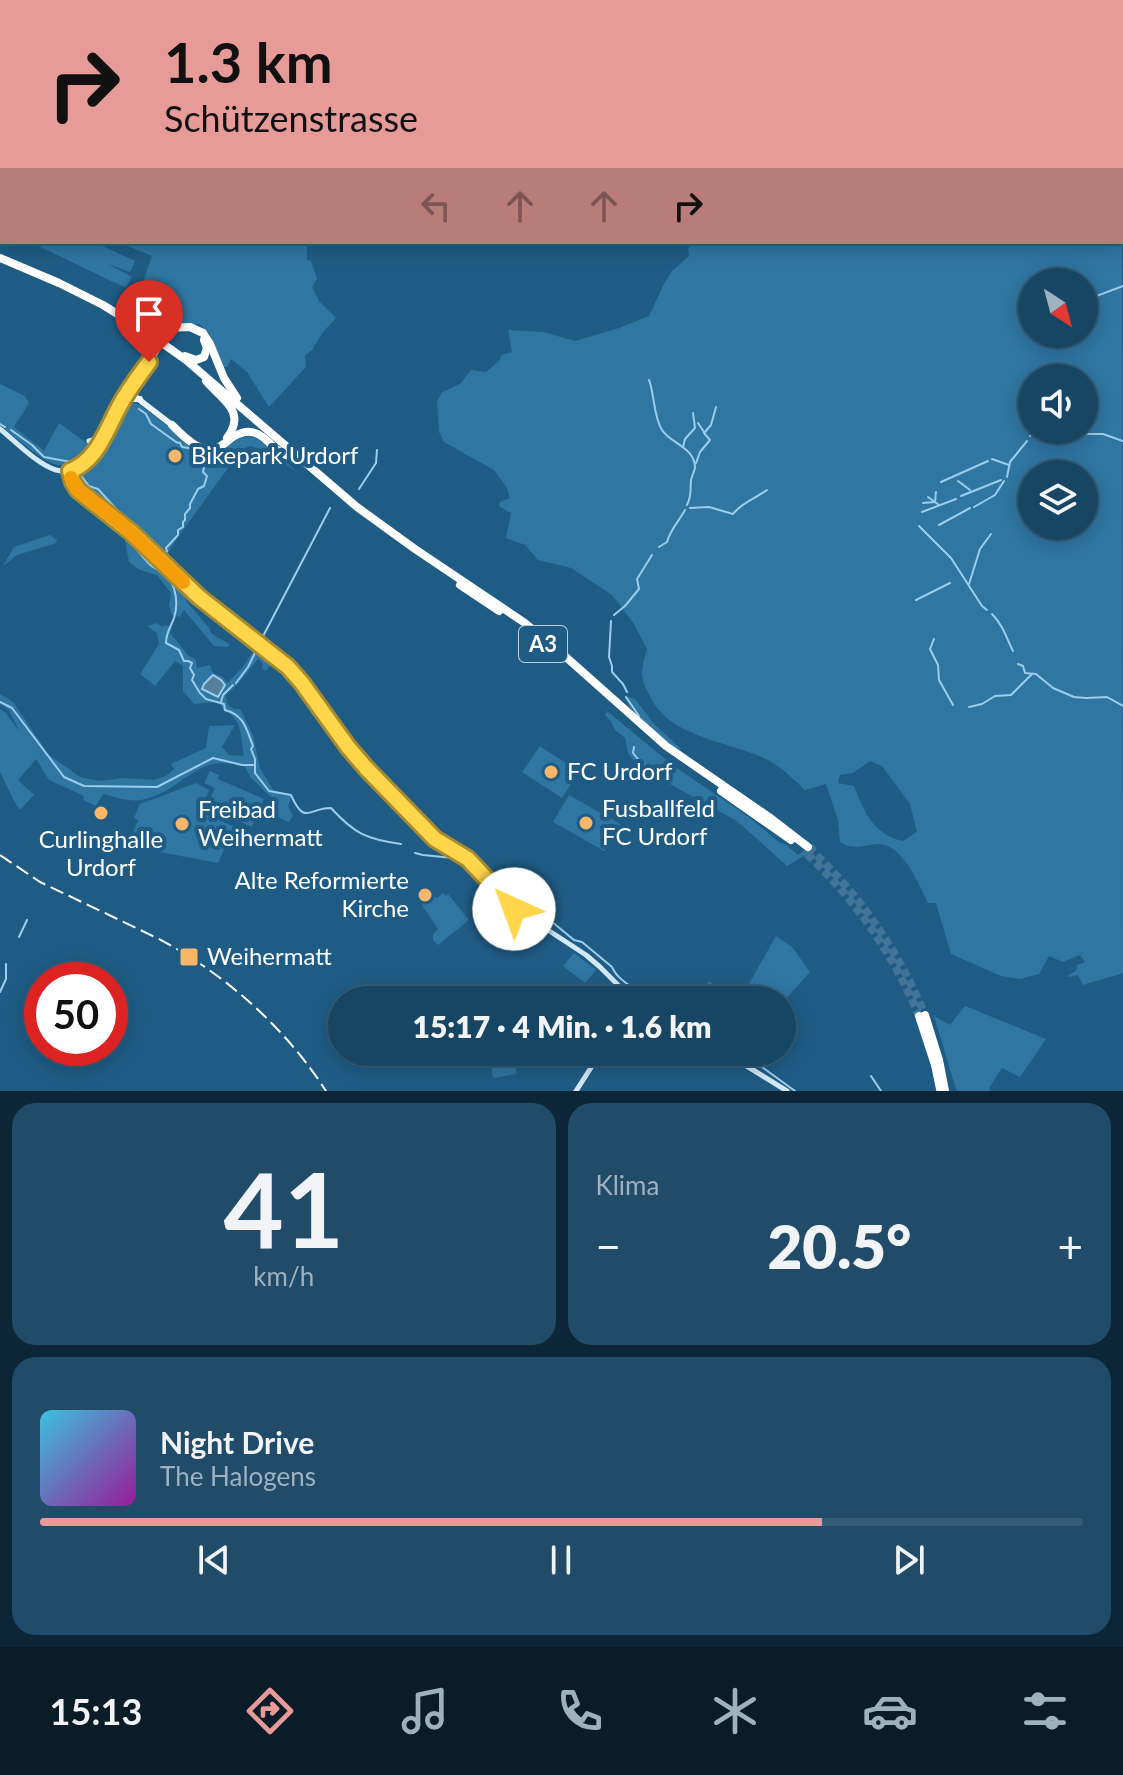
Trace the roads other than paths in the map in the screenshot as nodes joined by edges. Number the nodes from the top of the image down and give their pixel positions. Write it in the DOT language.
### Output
graph roads {
  1 [pos="0,258"];
  2 [pos="0,264"];
  3 [pos="157,351"];
  4 [pos="173,351"];
  5 [pos="206,381"];
  6 [pos="128,391"];
  7 [pos="140,399"];
  8 [pos="119,406"];
  9 [pos="172,425"];
  10 [pos="262,425"];
  11 [pos="0,429"];
  12 [pos="231,436"];
  13 [pos="104,437"];
  14 [pos="89,441"];
  15 [pos="289,456"];
  16 [pos="74,469"];
  17 [pos="618,986"];
  18 [pos="592,1066"];
  19 [pos="747,1066"];
  20 [pos="576,1091"];
  21 [pos="787,1091"];
  22 [pos="944,1091"];
  1 -- 4 [label="highway, A3"];
  2 -- 5 [label="highway, A3"];
  3 -- 6 [label="main road"];
  4 -- 10 [label="highway, A3"];
  4 -- 10 [label="highway"];
  5 -- 12 [label="highway"];
  5 -- 15 [label="highway, A3"];
  6 -- 7 [label="main road"];
  6 -- 8 [label="main road"];
  7 -- 8 [label="main road"];
  7 -- 9 [label="main road"];
  8 -- 13 [label="main road"];
  9 -- 12 [label="highway"];
  10 -- 15 [label="highway, A3"];
  11 -- 16 [label="main road"];
  12 -- 15 [label="highway"];
  13 -- 14 [label="main road"];
  13 -- 16 [label="main road"];
  16 -- 17 [label="main road"];
  18 -- 20 [label="main road"];
  19 -- 21 [label="main road"];
  22 -- 22 [label="highway"];
}
